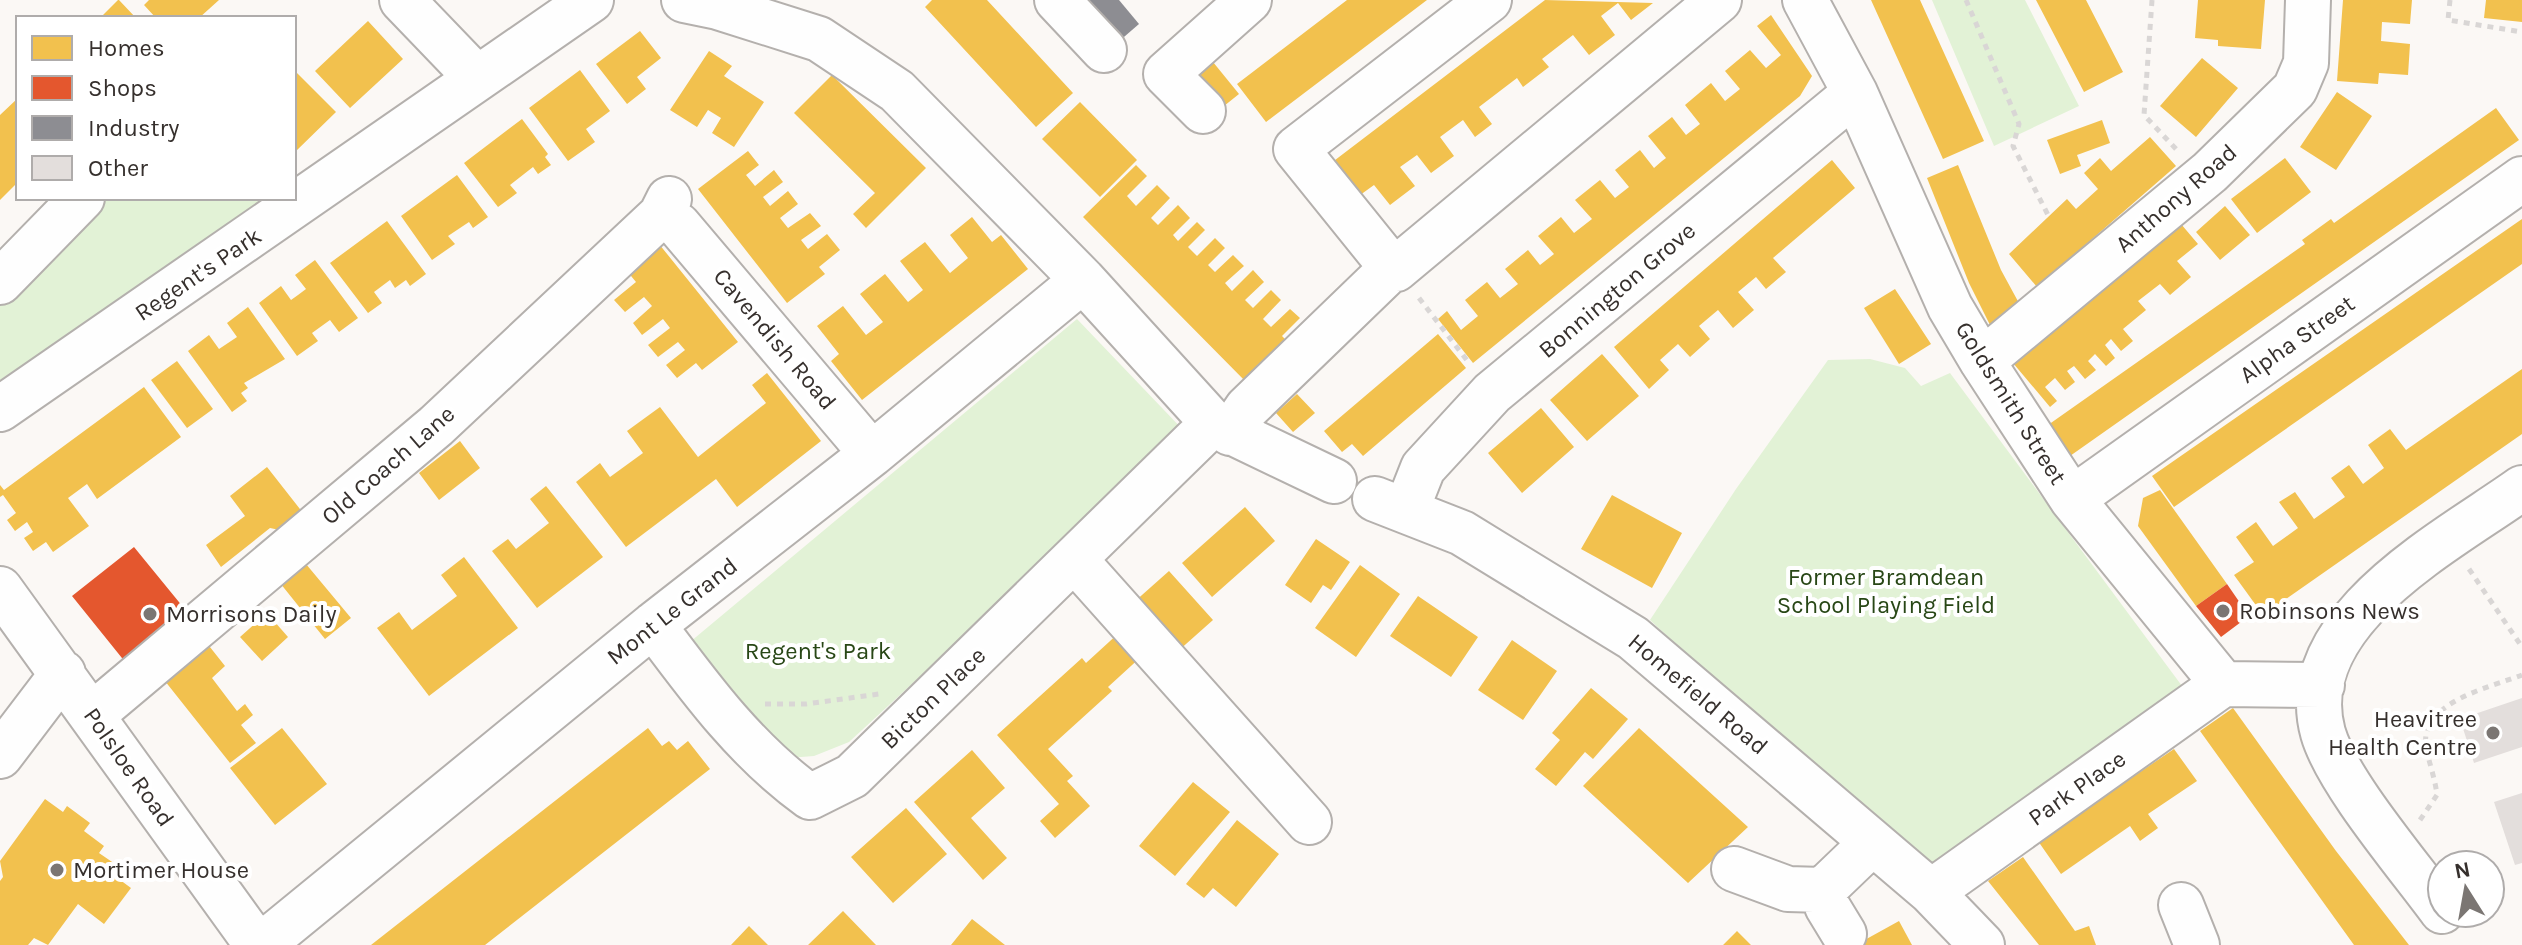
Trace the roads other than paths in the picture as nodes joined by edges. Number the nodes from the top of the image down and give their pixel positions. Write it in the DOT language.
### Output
graph roads {
  1 [pos="402,0"];
  2 [pos="591,0"];
  3 [pos="684,0"];
  4 [pos="1057,0"];
  5 [pos="1249,0"];
  6 [pos="1489,0"];
  7 [pos="1719,0"];
  8 [pos="1805,0"];
  9 [pos="2308,0"];
  10 [pos="1104,50"];
  11 [pos="476,77"];
  12 [pos="1855,93"];
  13 [pos="1203,111"];
  14 [pos="2522,179"];
  15 [pos="80,200"];
  16 [pos="674,212"];
  17 [pos="1394,268"];
  18 [pos="1083,280"];
  19 [pos="0,282"];
  20 [pos="1982,361"];
  21 [pos="0,409"];
  22 [pos="1222,428"];
  23 [pos="872,454"];
  24 [pos="1334,481"];
  25 [pos="2522,488"];
  26 [pos="2072,499"];
  27 [pos="1390,505"];
  28 [pos="1074,559"];
  29 [pos="0,589"];
  30 [pos="653,625"];
  31 [pos="63,673"];
  32 [pos="2223,684"];
  33 [pos="2322,685"];
  34 [pos="92,715"];
  35 [pos="0,756"];
  36 [pos="1309,822"];
  37 [pos="1872,843"];
  38 [pos="1734,869"];
  39 [pos="2426,889"];
  40 [pos="1823,890"];
  41 [pos="1931,892"];
  42 [pos="2181,905"];
  43 [pos="1844,934"];
  44 [pos="260,945"];
  45 [pos="1982,945"];
  46 [pos="2197,945"];
  1 -- 11 [label="street"];
  2 -- 11 [label="street, Regent's Park"];
  3 -- 18 [label="street"];
  4 -- 10 [label="street"];
  5 -- 13 [label="street"];
  6 -- 17 [label="street"];
  7 -- 17 [label="street, Bicton Place"];
  8 -- 12 [label="street, Goldsmith Street"];
  9 -- 20 [label="street, Anthony Road"];
  11 -- 21 [label="street, Regent's Park"];
  12 -- 20 [label="street, Goldsmith Street"];
  12 -- 27 [label="street, Bonnington Grove"];
  14 -- 26 [label="street, Alpha Street"];
  15 -- 19 [label="street"];
  16 -- 23 [label="street, Cavendish Road"];
  16 -- 34 [label="street, Old Coach Lane"];
  17 -- 22 [label="street, Bicton Place"];
  18 -- 22 [label="street"];
  18 -- 23 [label="street, Mont Le Grand"];
  20 -- 26 [label="street, Goldsmith Street"];
  22 -- 24 [label="street"];
  22 -- 28 [label="street, Bicton Place"];
  23 -- 30 [label="street, Mont Le Grand"];
  25 -- 33 [label="street"];
  26 -- 32 [label="street, Goldsmith Street"];
  27 -- 37 [label="street, Homefield Road"];
  28 -- 30 [label="street, Bicton Place"];
  28 -- 36 [label="street"];
  29 -- 31 [label="street, Polsloe Road"];
  30 -- 44 [label="street, Mont Le Grand"];
  31 -- 34 [label="street, Polsloe Road"];
  31 -- 35 [label="street"];
  32 -- 33 [label="street"];
  32 -- 41 [label="street, Park Place"];
  33 -- 39 [label="street"];
  34 -- 44 [label="street, Polsloe Road"];
  37 -- 40 [label="street"];
  37 -- 41 [label="street, Homefield Road"];
  38 -- 40 [label="street"];
  40 -- 43 [label="street"];
  41 -- 45 [label="street, Homefield Road"];
  42 -- 46 [label="street"];
}
